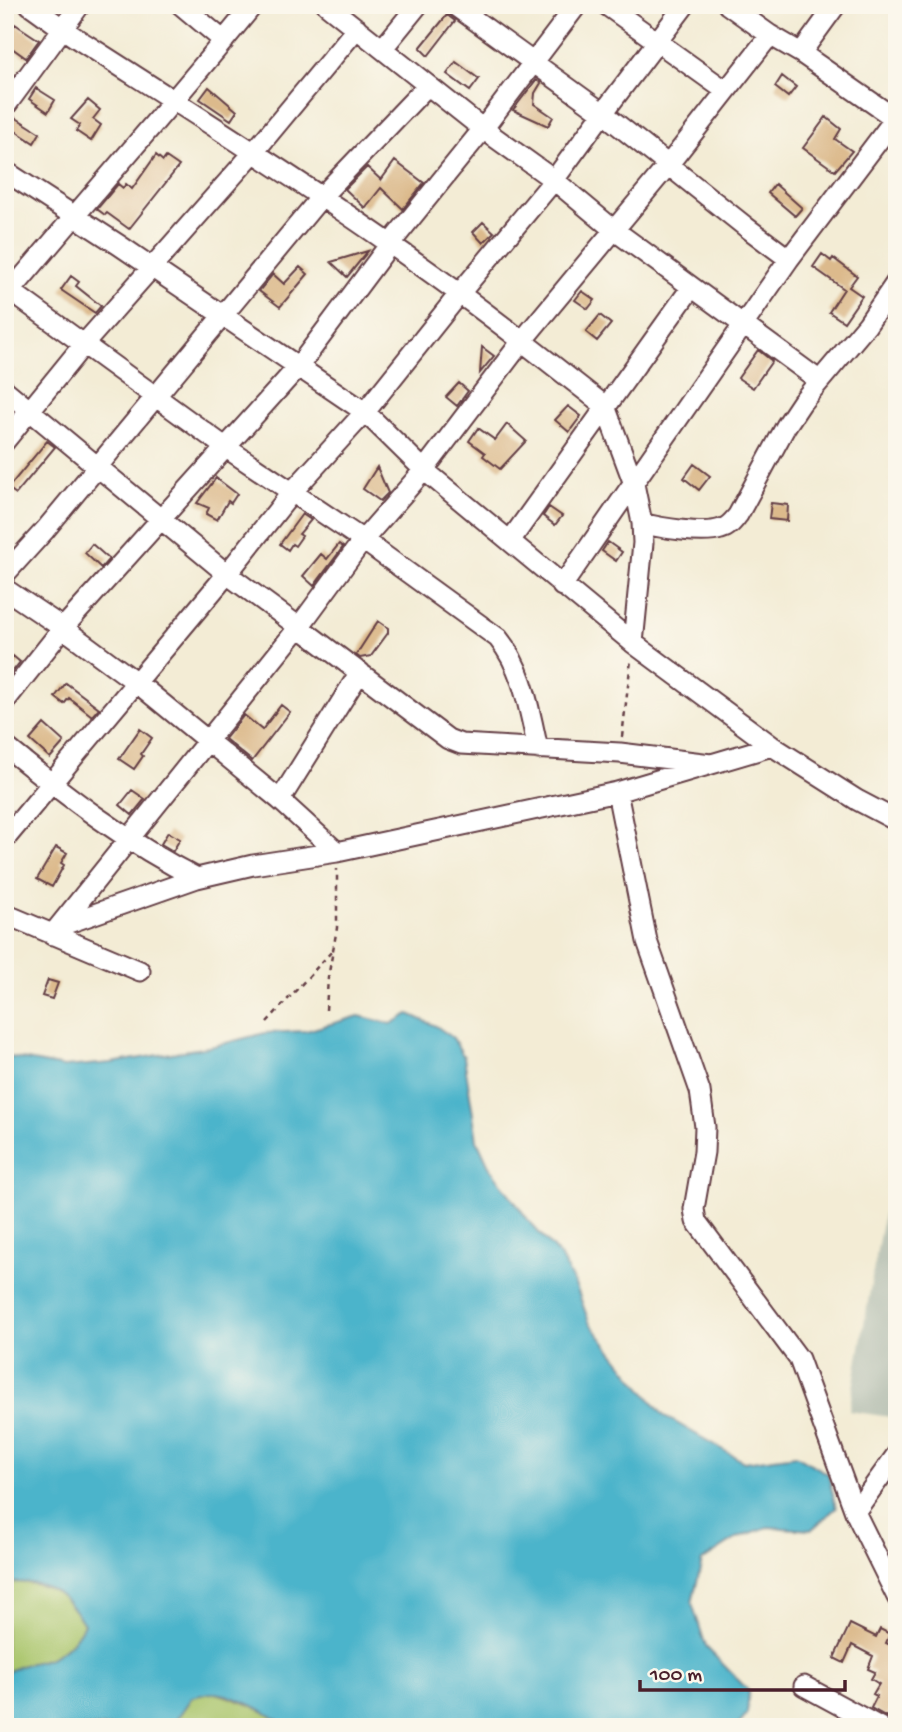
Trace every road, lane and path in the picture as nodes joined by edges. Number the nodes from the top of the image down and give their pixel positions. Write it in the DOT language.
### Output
graph roads {
  1 [pos="30,5"];
  2 [pos="80,5"];
  3 [pos="181,5"];
  4 [pos="253,5"];
  5 [pos="327,5"];
  6 [pos="418,5"];
  7 [pos="454,5"];
  8 [pos="577,5"];
  9 [pos="606,5"];
  10 [pos="685,5"];
  11 [pos="728,5"];
  12 [pos="836,5"];
  13 [pos="63,27"];
  14 [pos="357,28"];
  15 [pos="771,35"];
  16 [pos="224,41"];
  17 [pos="657,41"];
  18 [pos="383,48"];
  19 [pos="801,53"];
  20 [pos="534,62"];
  21 [pos="428,85"];
  22 [pos="726,91"];
  23 [pos="175,101"];
  24 [pos="5,107"];
  25 [pos="603,113"];
  26 [pos="896,118"];
  27 [pos="483,129"];
  28 [pos="254,152"];
  29 [pos="669,164"];
  30 [pos="5,171"];
  31 [pos="554,180"];
  32 [pos="321,197"];
  33 [pos="74,216"];
  34 [pos="614,230"];
  35 [pos="390,244"];
  36 [pos="789,259"];
  37 [pos="151,267"];
  38 [pos="897,281"];
  39 [pos="691,288"];
  40 [pos="7,292"];
  41 [pos="460,293"];
  42 [pos="223,316"];
  43 [pos="744,325"];
  44 [pos="522,341"];
  45 [pos="84,344"];
  46 [pos="298,367"];
  47 [pos="820,381"];
  48 [pos="5,390"];
  49 [pos="155,395"];
  50 [pos="606,406"];
  51 [pos="31,409"];
  52 [pos="365,412"];
  53 [pos="5,441"];
  54 [pos="225,447"];
  55 [pos="98,465"];
  56 [pos="424,470"];
  57 [pos="634,484"];
  58 [pos="293,491"];
  59 [pos="161,518"];
  60 [pos="642,523"];
  61 [pos="363,540"];
  62 [pos="510,541"];
  63 [pos="227,573"];
  64 [pos="5,574"];
  65 [pos="562,586"];
  66 [pos="5,589"];
  67 [pos="299,627"];
  68 [pos="63,628"];
  69 [pos="633,643"];
  70 [pos="359,672"];
  71 [pos="136,682"];
  72 [pos="5,701"];
  73 [pos="208,741"];
  74 [pos="5,746"];
  75 [pos="772,746"];
  76 [pos="538,749"];
  77 [pos="620,753"];
  78 [pos="711,764"];
  79 [pos="51,783"];
  80 [pos="617,792"];
  81 [pos="280,800"];
  82 [pos="897,821"];
  83 [pos="5,839"];
  84 [pos="129,839"];
  85 [pos="337,852"];
  86 [pos="197,877"];
  87 [pos="5,914"];
  88 [pos="56,931"];
  89 [pos="333,950"];
  90 [pos="139,971"];
  91 [pos="326,1010"];
  92 [pos="267,1022"];
  93 [pos="897,1454"];
  94 [pos="855,1513"];
  95 [pos="897,1597"];
  96 [pos="804,1686"];
  97 [pos="897,1718"];
  98 [pos="880,1727"];
  99 [pos="892,1727"];
  1 -- 13 [label="street"];
  2 -- 13 [label="street"];
  3 -- 16 [label="street"];
  4 -- 16 [label="street"];
  5 -- 14 [label="street"];
  6 -- 18 [label="street"];
  7 -- 20 [label="street"];
  8 -- 20 [label="street"];
  9 -- 17 [label="street"];
  10 -- 17 [label="street"];
  11 -- 15 [label="street"];
  12 -- 19 [label="street"];
  13 -- 23 [label="street"];
  13 -- 24 [label="street"];
  14 -- 18 [label="street"];
  14 -- 28 [label="street"];
  15 -- 19 [label="street"];
  15 -- 22 [label="street"];
  16 -- 23 [label="street"];
  17 -- 22 [label="street"];
  17 -- 25 [label="street"];
  18 -- 21 [label="street"];
  19 -- 26 [label="street"];
  20 -- 25 [label="street"];
  20 -- 27 [label="street"];
  21 -- 27 [label="street"];
  21 -- 32 [label="street"];
  22 -- 29 [label="street"];
  23 -- 28 [label="street"];
  23 -- 33 [label="street"];
  25 -- 29 [label="street"];
  25 -- 31 [label="street"];
  26 -- 36 [label="street"];
  27 -- 31 [label="street"];
  27 -- 35 [label="street"];
  28 -- 32 [label="street"];
  28 -- 37 [label="street"];
  29 -- 34 [label="street"];
  29 -- 36 [label="street"];
  30 -- 33 [label="street"];
  31 -- 34 [label="street"];
  31 -- 41 [label="street"];
  32 -- 35 [label="street"];
  32 -- 42 [label="street"];
  33 -- 37 [label="street"];
  33 -- 40 [label="street"];
  34 -- 39 [label="street"];
  34 -- 44 [label="street"];
  35 -- 41 [label="street"];
  35 -- 46 [label="street"];
  36 -- 43 [label="street"];
  37 -- 42 [label="street"];
  37 -- 45 [label="street"];
  38 -- 47 [label="street"];
  39 -- 43 [label="street"];
  39 -- 50 [label="street"];
  40 -- 45 [label="street"];
  41 -- 44 [label="street"];
  41 -- 52 [label="street"];
  42 -- 46 [label="street"];
  42 -- 49 [label="street"];
  43 -- 47 [label="street"];
  43 -- 57 [label="street"];
  44 -- 50 [label="street"];
  44 -- 56 [label="street"];
  45 -- 49 [label="street"];
  45 -- 51 [label="street"];
  46 -- 52 [label="street"];
  46 -- 54 [label="street"];
  47 -- 60 [label="street"];
  48 -- 51 [label="street"];
  49 -- 54 [label="street"];
  49 -- 55 [label="street"];
  50 -- 57 [label="street"];
  50 -- 62 [label="street"];
  51 -- 53 [label="street"];
  51 -- 55 [label="street"];
  52 -- 56 [label="street"];
  52 -- 58 [label="street"];
  54 -- 58 [label="street"];
  54 -- 59 [label="street"];
  55 -- 59 [label="street"];
  55 -- 64 [label="street"];
  56 -- 61 [label="street"];
  56 -- 62 [label="street"];
  57 -- 60 [label="street"];
  57 -- 65 [label="street"];
  58 -- 61 [label="street"];
  58 -- 63 [label="street"];
  59 -- 63 [label="street"];
  59 -- 68 [label="street"];
  60 -- 69 [label="street"];
  61 -- 67 [label="street"];
  61 -- 76 [label="street"];
  62 -- 65 [label="street"];
  63 -- 67 [label="street"];
  63 -- 71 [label="street"];
  65 -- 69 [label="street"];
  66 -- 68 [label="street"];
  67 -- 70 [label="street"];
  67 -- 73 [label="street"];
  68 -- 71 [label="street"];
  68 -- 72 [label="street"];
  69 -- 75 [label="street"];
  69 -- 77 [label="path"];
  70 -- 76 [label="street"];
  70 -- 81 [label="street"];
  71 -- 73 [label="street"];
  71 -- 79 [label="street"];
  73 -- 81 [label="street"];
  73 -- 84 [label="street"];
  74 -- 79 [label="street"];
  75 -- 78 [label="street"];
  75 -- 82 [label="street"];
  76 -- 77 [label="street"];
  77 -- 78 [label="street"];
  78 -- 80 [label="street"];
  79 -- 83 [label="street"];
  79 -- 84 [label="street"];
  80 -- 85 [label="street"];
  80 -- 94 [label="street"];
  81 -- 85 [label="street"];
  84 -- 86 [label="street"];
  84 -- 88 [label="street"];
  85 -- 86 [label="street"];
  85 -- 89 [label="path"];
  86 -- 88 [label="street"];
  87 -- 88 [label="street"];
  88 -- 90 [label="street"];
  89 -- 91 [label="path"];
  89 -- 92 [label="path"];
  93 -- 94 [label="street"];
  94 -- 95 [label="street"];
  96 -- 98 [label="street"];
  97 -- 99 [label="street"];
}
